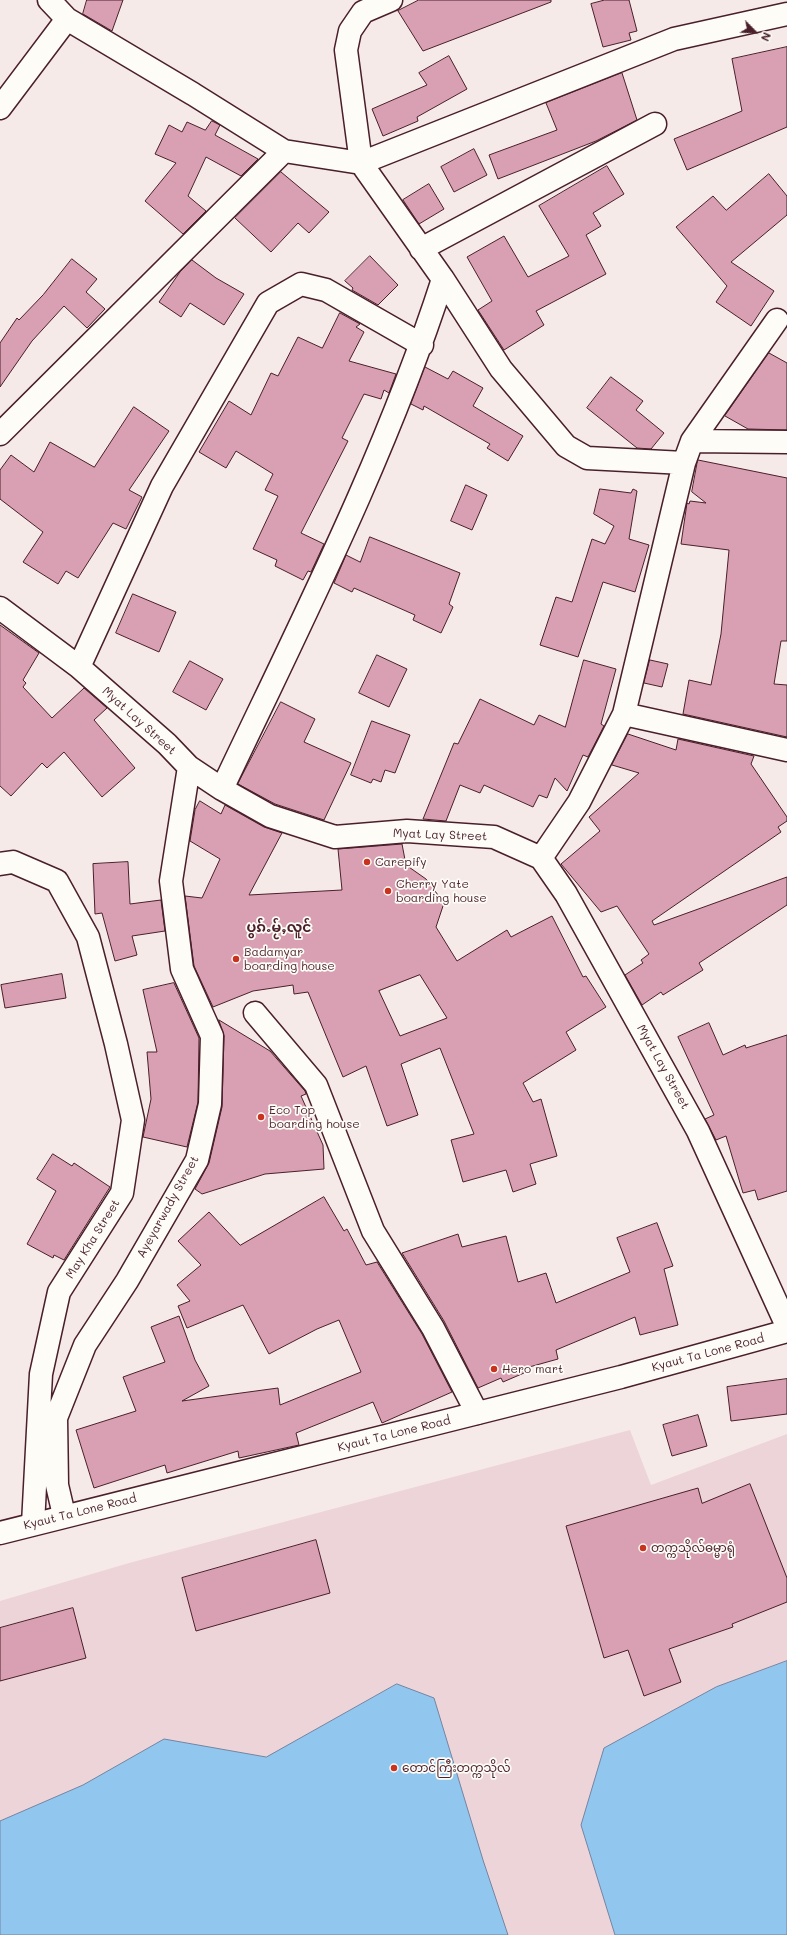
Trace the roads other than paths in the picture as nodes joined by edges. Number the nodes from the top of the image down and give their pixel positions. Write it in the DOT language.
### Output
graph roads {
  1 [pos="49,0"];
  2 [pos="386,1"];
  3 [pos="787,14"];
  4 [pos="67,19"];
  5 [pos="0,108"];
  6 [pos="655,124"];
  7 [pos="284,151"];
  8 [pos="361,163"];
  9 [pos="421,249"];
  10 [pos="443,279"];
  11 [pos="776,320"];
  12 [pos="422,345"];
  13 [pos="0,434"];
  14 [pos="692,441"];
  15 [pos="787,442"];
  16 [pos="684,463"];
  17 [pos="0,608"];
  18 [pos="79,667"];
  19 [pos="624,714"];
  20 [pos="787,750"];
  21 [pos="189,767"];
  22 [pos="222,789"];
  23 [pos="541,858"];
  24 [pos="0,864"];
  25 [pos="255,1013"];
  26 [pos="787,1326"];
  27 [pos="787,1331"];
  28 [pos="477,1413"];
  29 [pos="64,1515"];
  30 [pos="33,1524"];
  31 [pos="0,1533"];
  1 -- 4 [label="street"];
  2 -- 8 [label="street"];
  3 -- 8 [label="street"];
  4 -- 5 [label="street"];
  4 -- 7 [label="street"];
  6 -- 9 [label="street"];
  7 -- 8 [label="street"];
  7 -- 13 [label="street"];
  8 -- 9 [label="street"];
  9 -- 10 [label="street"];
  10 -- 12 [label="street"];
  10 -- 16 [label="street"];
  11 -- 14 [label="street"];
  12 -- 18 [label="street"];
  12 -- 22 [label="street"];
  14 -- 15 [label="street"];
  14 -- 16 [label="street"];
  16 -- 19 [label="street"];
  17 -- 18 [label="street, Myat Lay Street"];
  18 -- 21 [label="street, Myat Lay Street"];
  19 -- 20 [label="street"];
  19 -- 23 [label="street"];
  21 -- 22 [label="street, Myat Lay Street"];
  21 -- 29 [label="street, Ayeyarwady Street"];
  22 -- 23 [label="street, Myat Lay Street"];
  23 -- 26 [label="street, Myat Lay Street"];
  24 -- 30 [label="street, May Kha Street"];
  25 -- 28 [label="street"];
  27 -- 28 [label="street, Kyaut Ta Lone Road"];
  28 -- 29 [label="street, Kyaut Ta Lone Road"];
  29 -- 30 [label="street, Kyaut Ta Lone Road"];
  30 -- 31 [label="street, Kyaut Ta Lone Road"];
}
